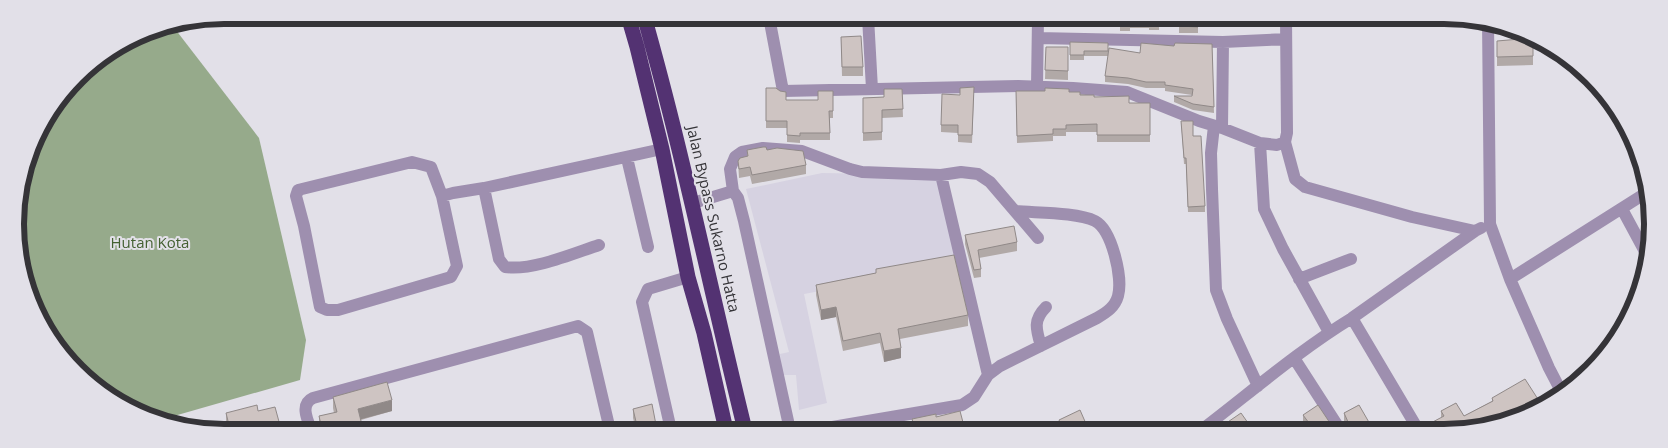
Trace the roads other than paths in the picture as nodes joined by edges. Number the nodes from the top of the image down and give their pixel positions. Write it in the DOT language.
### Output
graph roads {
  1 [pos="630,24"];
  2 [pos="646,24"];
  3 [pos="770,24"];
  4 [pos="868,24"];
  5 [pos="1038,24"];
  6 [pos="1286,24"];
  7 [pos="1490,30"];
  8 [pos="1038,38"];
  9 [pos="1286,39"];
  10 [pos="1222,42"];
  11 [pos="1037,86"];
  12 [pos="872,89"];
  13 [pos="1218,127"];
  14 [pos="1285,142"];
  15 [pos="1260,143"];
  16 [pos="662,149"];
  17 [pos="626,158"];
  18 [pos="942,175"];
  19 [pos="484,188"];
  20 [pos="733,191"];
  21 [pos="1642,195"];
  22 [pos="442,196"];
  23 [pos="693,203"];
  24 [pos="1622,209"];
  25 [pos="1015,211"];
  26 [pos="1490,224"];
  27 [pos="1475,231"];
  28 [pos="1038,238"];
  29 [pos="599,245"];
  30 [pos="648,247"];
  31 [pos="1643,248"];
  32 [pos="1351,259"];
  33 [pos="688,277"];
  34 [pos="1299,279"];
  35 [pos="1510,279"];
  36 [pos="1046,306"];
  37 [pos="1352,318"];
  38 [pos="721,329"];
  39 [pos="1329,332"];
  40 [pos="704,333"];
  41 [pos="1041,346"];
  42 [pos="1294,358"];
  43 [pos="731,373"];
  44 [pos="988,375"];
  45 [pos="714,378"];
  46 [pos="1258,386"];
  47 [pos="1559,388"];
  48 [pos="309,424"];
  49 [pos="609,424"];
  50 [pos="670,424"];
  51 [pos="725,424"];
  52 [pos="744,424"];
  53 [pos="789,424"];
  54 [pos="851,424"];
  55 [pos="1209,424"];
  56 [pos="1336,424"];
  57 [pos="1415,424"];
  1 -- 16 [label="highway"];
  2 -- 23 [label="highway, Jalan Bypass Sukarno Hatta"];
  3 -- 12 [label="street"];
  4 -- 12 [label="street"];
  5 -- 8 [label="street"];
  6 -- 9 [label="street"];
  7 -- 26 [label="street"];
  8 -- 10 [label="street"];
  8 -- 11 [label="street"];
  9 -- 10 [label="street"];
  9 -- 14 [label="street"];
  10 -- 13 [label="street"];
  11 -- 12 [label="street"];
  11 -- 13 [label="street"];
  13 -- 15 [label="street"];
  13 -- 46 [label="street"];
  14 -- 15 [label="street"];
  14 -- 27 [label="street"];
  15 -- 34 [label="street"];
  16 -- 17 [label="street"];
  16 -- 33 [label="highway"];
  17 -- 19 [label="street"];
  17 -- 30 [label="street"];
  18 -- 20 [label="street"];
  18 -- 25 [label="street"];
  18 -- 44 [label="street"];
  19 -- 22 [label="street"];
  19 -- 29 [label="street"];
  20 -- 23 [label="street"];
  20 -- 53 [label="street"];
  21 -- 24 [label="street"];
  22 -- 22 [label="street"];
  23 -- 38 [label="highway, Jalan Bypass Sukarno Hatta"];
  24 -- 31 [label="street"];
  24 -- 35 [label="street"];
  25 -- 28 [label="street"];
  25 -- 41 [label="street"];
  26 -- 27 [label="street"];
  26 -- 35 [label="street"];
  27 -- 37 [label="street"];
  32 -- 34 [label="street"];
  33 -- 40 [label="highway"];
  33 -- 50 [label="street"];
  34 -- 39 [label="street"];
  35 -- 47 [label="street"];
  36 -- 41 [label="street"];
  37 -- 39 [label="street"];
  37 -- 57 [label="street"];
  38 -- 40 [label="highway"];
  38 -- 43 [label="highway, Jalan Bypass Sukarno Hatta"];
  39 -- 42 [label="street"];
  40 -- 45 [label="highway"];
  41 -- 44 [label="street"];
  42 -- 46 [label="street"];
  42 -- 56 [label="street"];
  43 -- 45 [label="highway"];
  43 -- 52 [label="highway, Jalan Bypass Sukarno Hatta"];
  44 -- 54 [label="street"];
  45 -- 51 [label="highway"];
  46 -- 55 [label="street"];
  48 -- 49 [label="street"];
}
